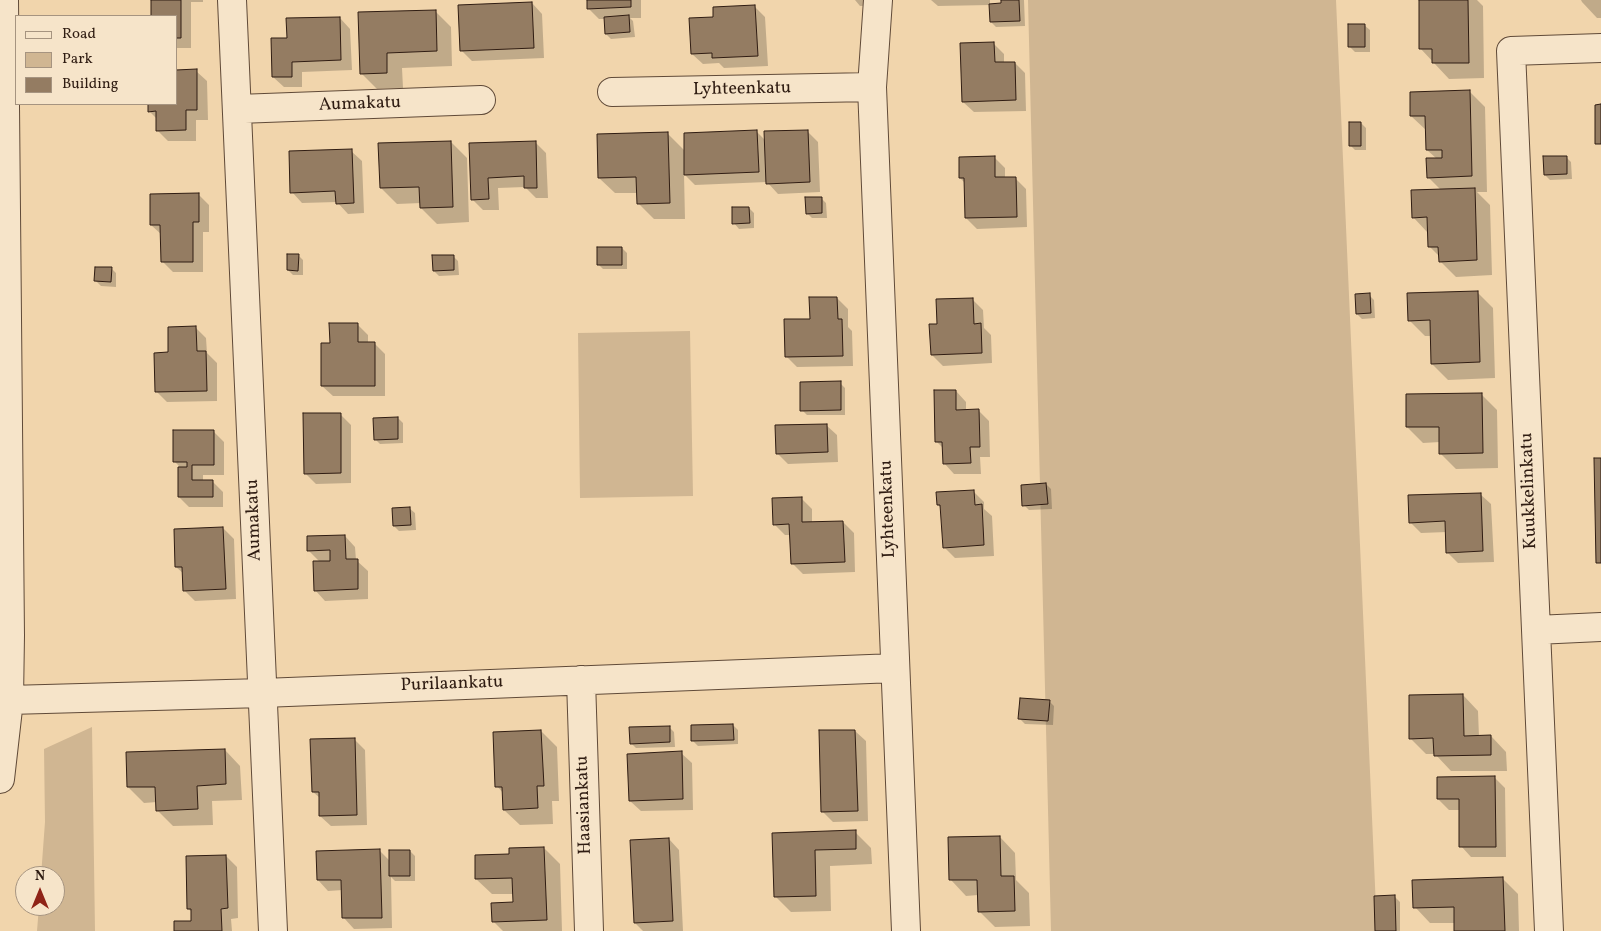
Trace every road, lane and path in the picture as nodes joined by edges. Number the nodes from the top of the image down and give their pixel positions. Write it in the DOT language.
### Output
graph roads {
  1 [pos="232,0"];
  2 [pos="878,0"];
  3 [pos="3,16"];
  4 [pos="1601,48"];
  5 [pos="872,87"];
  6 [pos="612,92"];
  7 [pos="481,100"];
  8 [pos="238,109"];
  9 [pos="1601,627"];
  10 [pos="1536,630"];
  11 [pos="895,668"];
  12 [pos="581,680"];
  13 [pos="263,692"];
  14 [pos="9,700"];
  15 [pos="0,780"];
  16 [pos="273,931"];
  17 [pos="590,931"];
  18 [pos="906,931"];
  19 [pos="1549,931"];
  1 -- 8 [label="street, Aumakatu"];
  2 -- 5 [label="street, Lyhteenkatu"];
  3 -- 14 [label="street"];
  4 -- 10 [label="street, Kuukkelinkatu"];
  5 -- 6 [label="street, Lyhteenkatu"];
  5 -- 11 [label="street, Lyhteenkatu"];
  7 -- 8 [label="street, Aumakatu"];
  8 -- 13 [label="street, Aumakatu"];
  9 -- 10 [label="street"];
  10 -- 19 [label="street, Kuukkelinkatu"];
  11 -- 12 [label="street, Purilaankatu"];
  11 -- 18 [label="street, Lyhteenkatu"];
  12 -- 13 [label="street, Purilaankatu"];
  12 -- 17 [label="street, Haasiankatu"];
  13 -- 14 [label="street, Purilaankatu"];
  13 -- 16 [label="street, Aumakatu"];
  14 -- 15 [label="street"];
}
